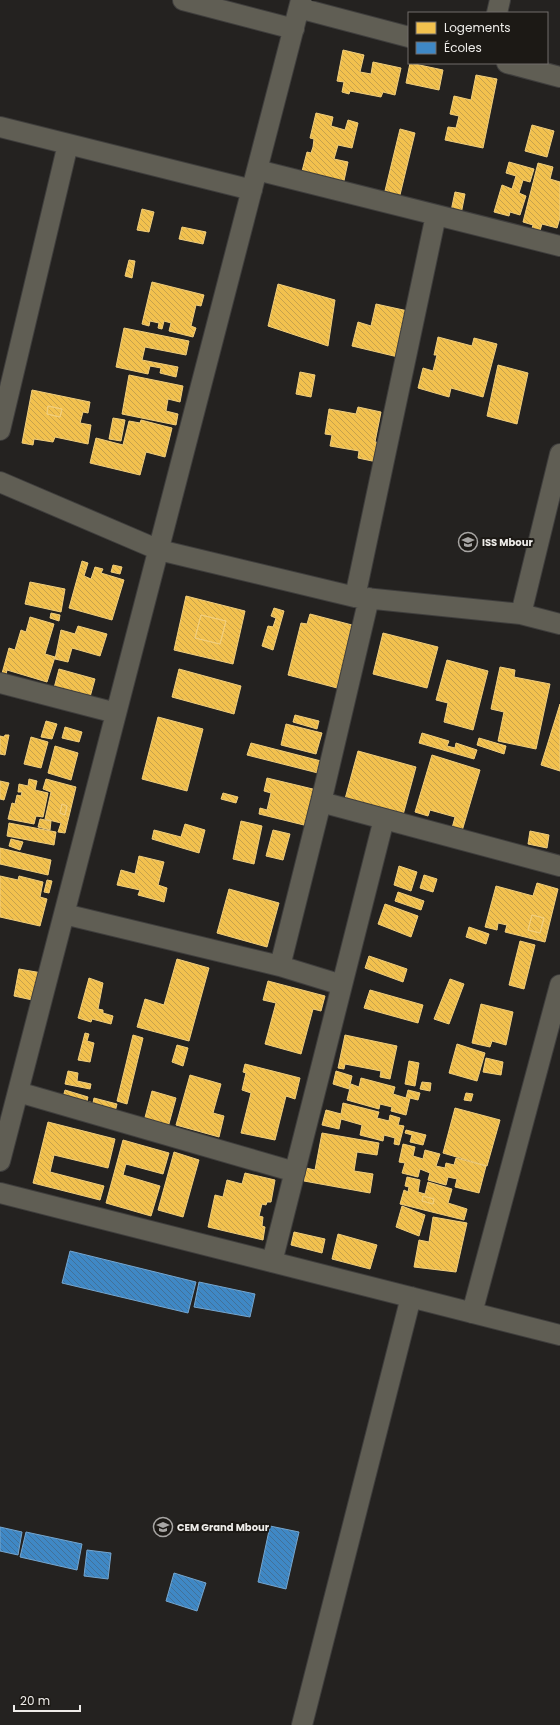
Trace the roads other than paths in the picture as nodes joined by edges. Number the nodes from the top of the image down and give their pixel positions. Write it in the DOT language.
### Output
graph roads {
  1 [pos="183,0"];
  2 [pos="500,0"];
  3 [pos="300,4"];
  4 [pos="497,12"];
  5 [pos="294,29"];
  6 [pos="408,37"];
  7 [pos="511,64"];
  8 [pos="560,77"];
  9 [pos="0,127"];
  10 [pos="68,144"];
  11 [pos="257,170"];
  12 [pos="252,190"];
  13 [pos="436,215"];
  14 [pos="560,246"];
  15 [pos="0,430"];
  16 [pos="560,454"];
  17 [pos="0,482"];
  18 [pos="159,550"];
  19 [pos="362,598"];
  20 [pos="521,614"];
  21 [pos="560,624"];
  22 [pos="0,683"];
  23 [pos="116,713"];
  24 [pos="321,802"];
  25 [pos="384,819"];
  26 [pos="560,866"];
  27 [pos="64,914"];
  28 [pos="280,966"];
  29 [pos="342,985"];
  30 [pos="560,985"];
  31 [pos="18,1092"];
  32 [pos="0,1161"];
  33 [pos="295,1172"];
  34 [pos="0,1194"];
  35 [pos="272,1262"];
  36 [pos="411,1297"];
  37 [pos="472,1313"];
  38 [pos="560,1335"];
  39 [pos="302,1725"];
  1 -- 5 [label="street"];
  2 -- 4 [label="street"];
  3 -- 5 [label="street"];
  3 -- 6 [label="street"];
  5 -- 11 [label="street"];
  7 -- 8 [label="street"];
  9 -- 10 [label="street"];
  10 -- 12 [label="street"];
  10 -- 15 [label="street"];
  11 -- 12 [label="street"];
  11 -- 13 [label="street"];
  12 -- 18 [label="street"];
  13 -- 14 [label="street"];
  13 -- 19 [label="street"];
  16 -- 20 [label="street"];
  17 -- 18 [label="street"];
  18 -- 19 [label="street"];
  18 -- 23 [label="street"];
  19 -- 20 [label="street"];
  19 -- 24 [label="street"];
  20 -- 21 [label="street"];
  22 -- 23 [label="street"];
  23 -- 27 [label="street"];
  24 -- 25 [label="street"];
  24 -- 28 [label="street"];
  25 -- 26 [label="street"];
  25 -- 29 [label="street"];
  27 -- 28 [label="street"];
  27 -- 31 [label="street"];
  28 -- 29 [label="street"];
  29 -- 33 [label="street"];
  30 -- 37 [label="street"];
  31 -- 32 [label="street"];
  31 -- 33 [label="street"];
  33 -- 35 [label="street"];
  34 -- 35 [label="street"];
  35 -- 36 [label="street"];
  36 -- 37 [label="street"];
  36 -- 39 [label="street"];
  37 -- 38 [label="street"];
}
